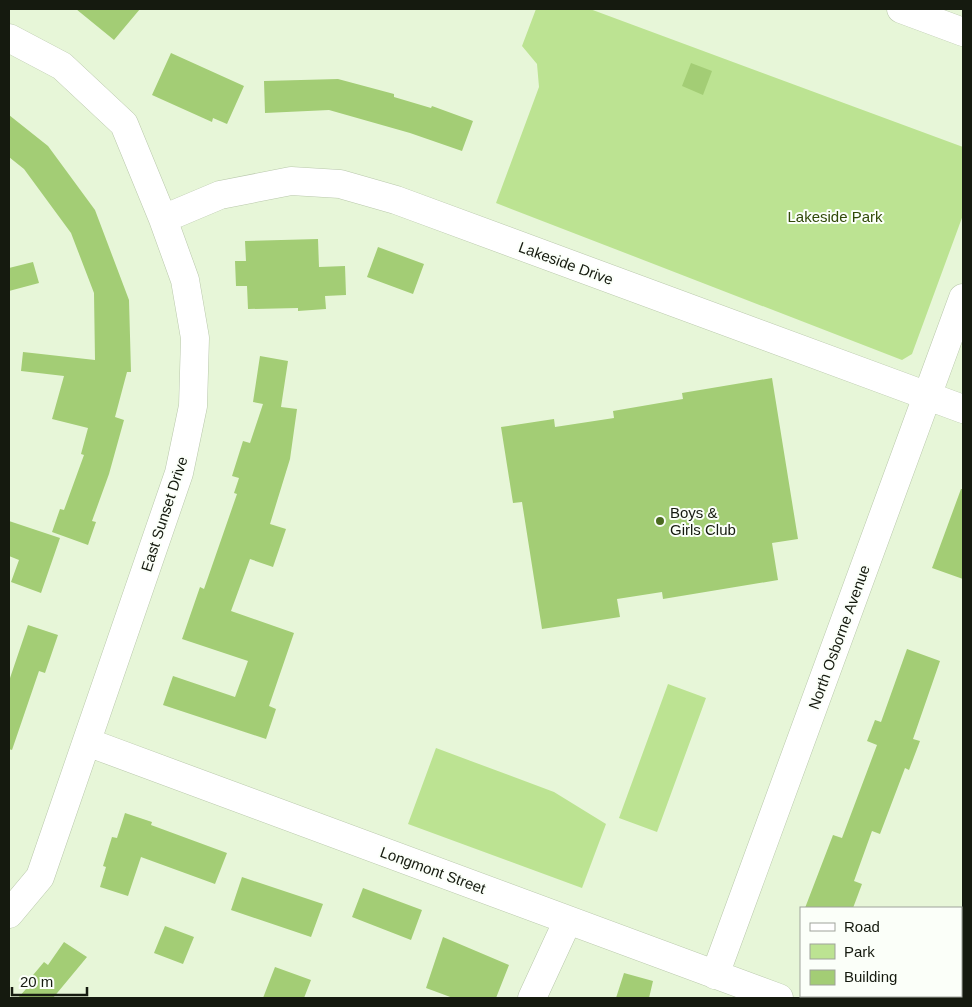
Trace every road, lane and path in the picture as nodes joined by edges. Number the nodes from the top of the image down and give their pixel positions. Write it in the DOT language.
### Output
graph roads {
  1 [pos="901,9"];
  2 [pos="963,32"];
  3 [pos="9,38"];
  4 [pos="163,219"];
  5 [pos="963,298"];
  6 [pos="928,396"];
  7 [pos="963,409"];
  8 [pos="86,742"];
  9 [pos="9,914"];
  10 [pos="568,920"];
  11 [pos="716,975"];
  12 [pos="532,998"];
  13 [pos="779,998"];
  1 -- 2 [label="street"];
  3 -- 4 [label="street, East Sunset Drive"];
  4 -- 6 [label="street, Lakeside Drive"];
  4 -- 8 [label="street, East Sunset Drive"];
  5 -- 6 [label="street, North Osborne Avenue"];
  6 -- 7 [label="street, Lakeside Drive"];
  6 -- 11 [label="street, North Osborne Avenue"];
  8 -- 9 [label="street, East Sunset Drive"];
  8 -- 10 [label="street, Longmont Street"];
  10 -- 11 [label="street, Longmont Street"];
  10 -- 12 [label="street"];
  11 -- 13 [label="street, Longmont Street"];
}
